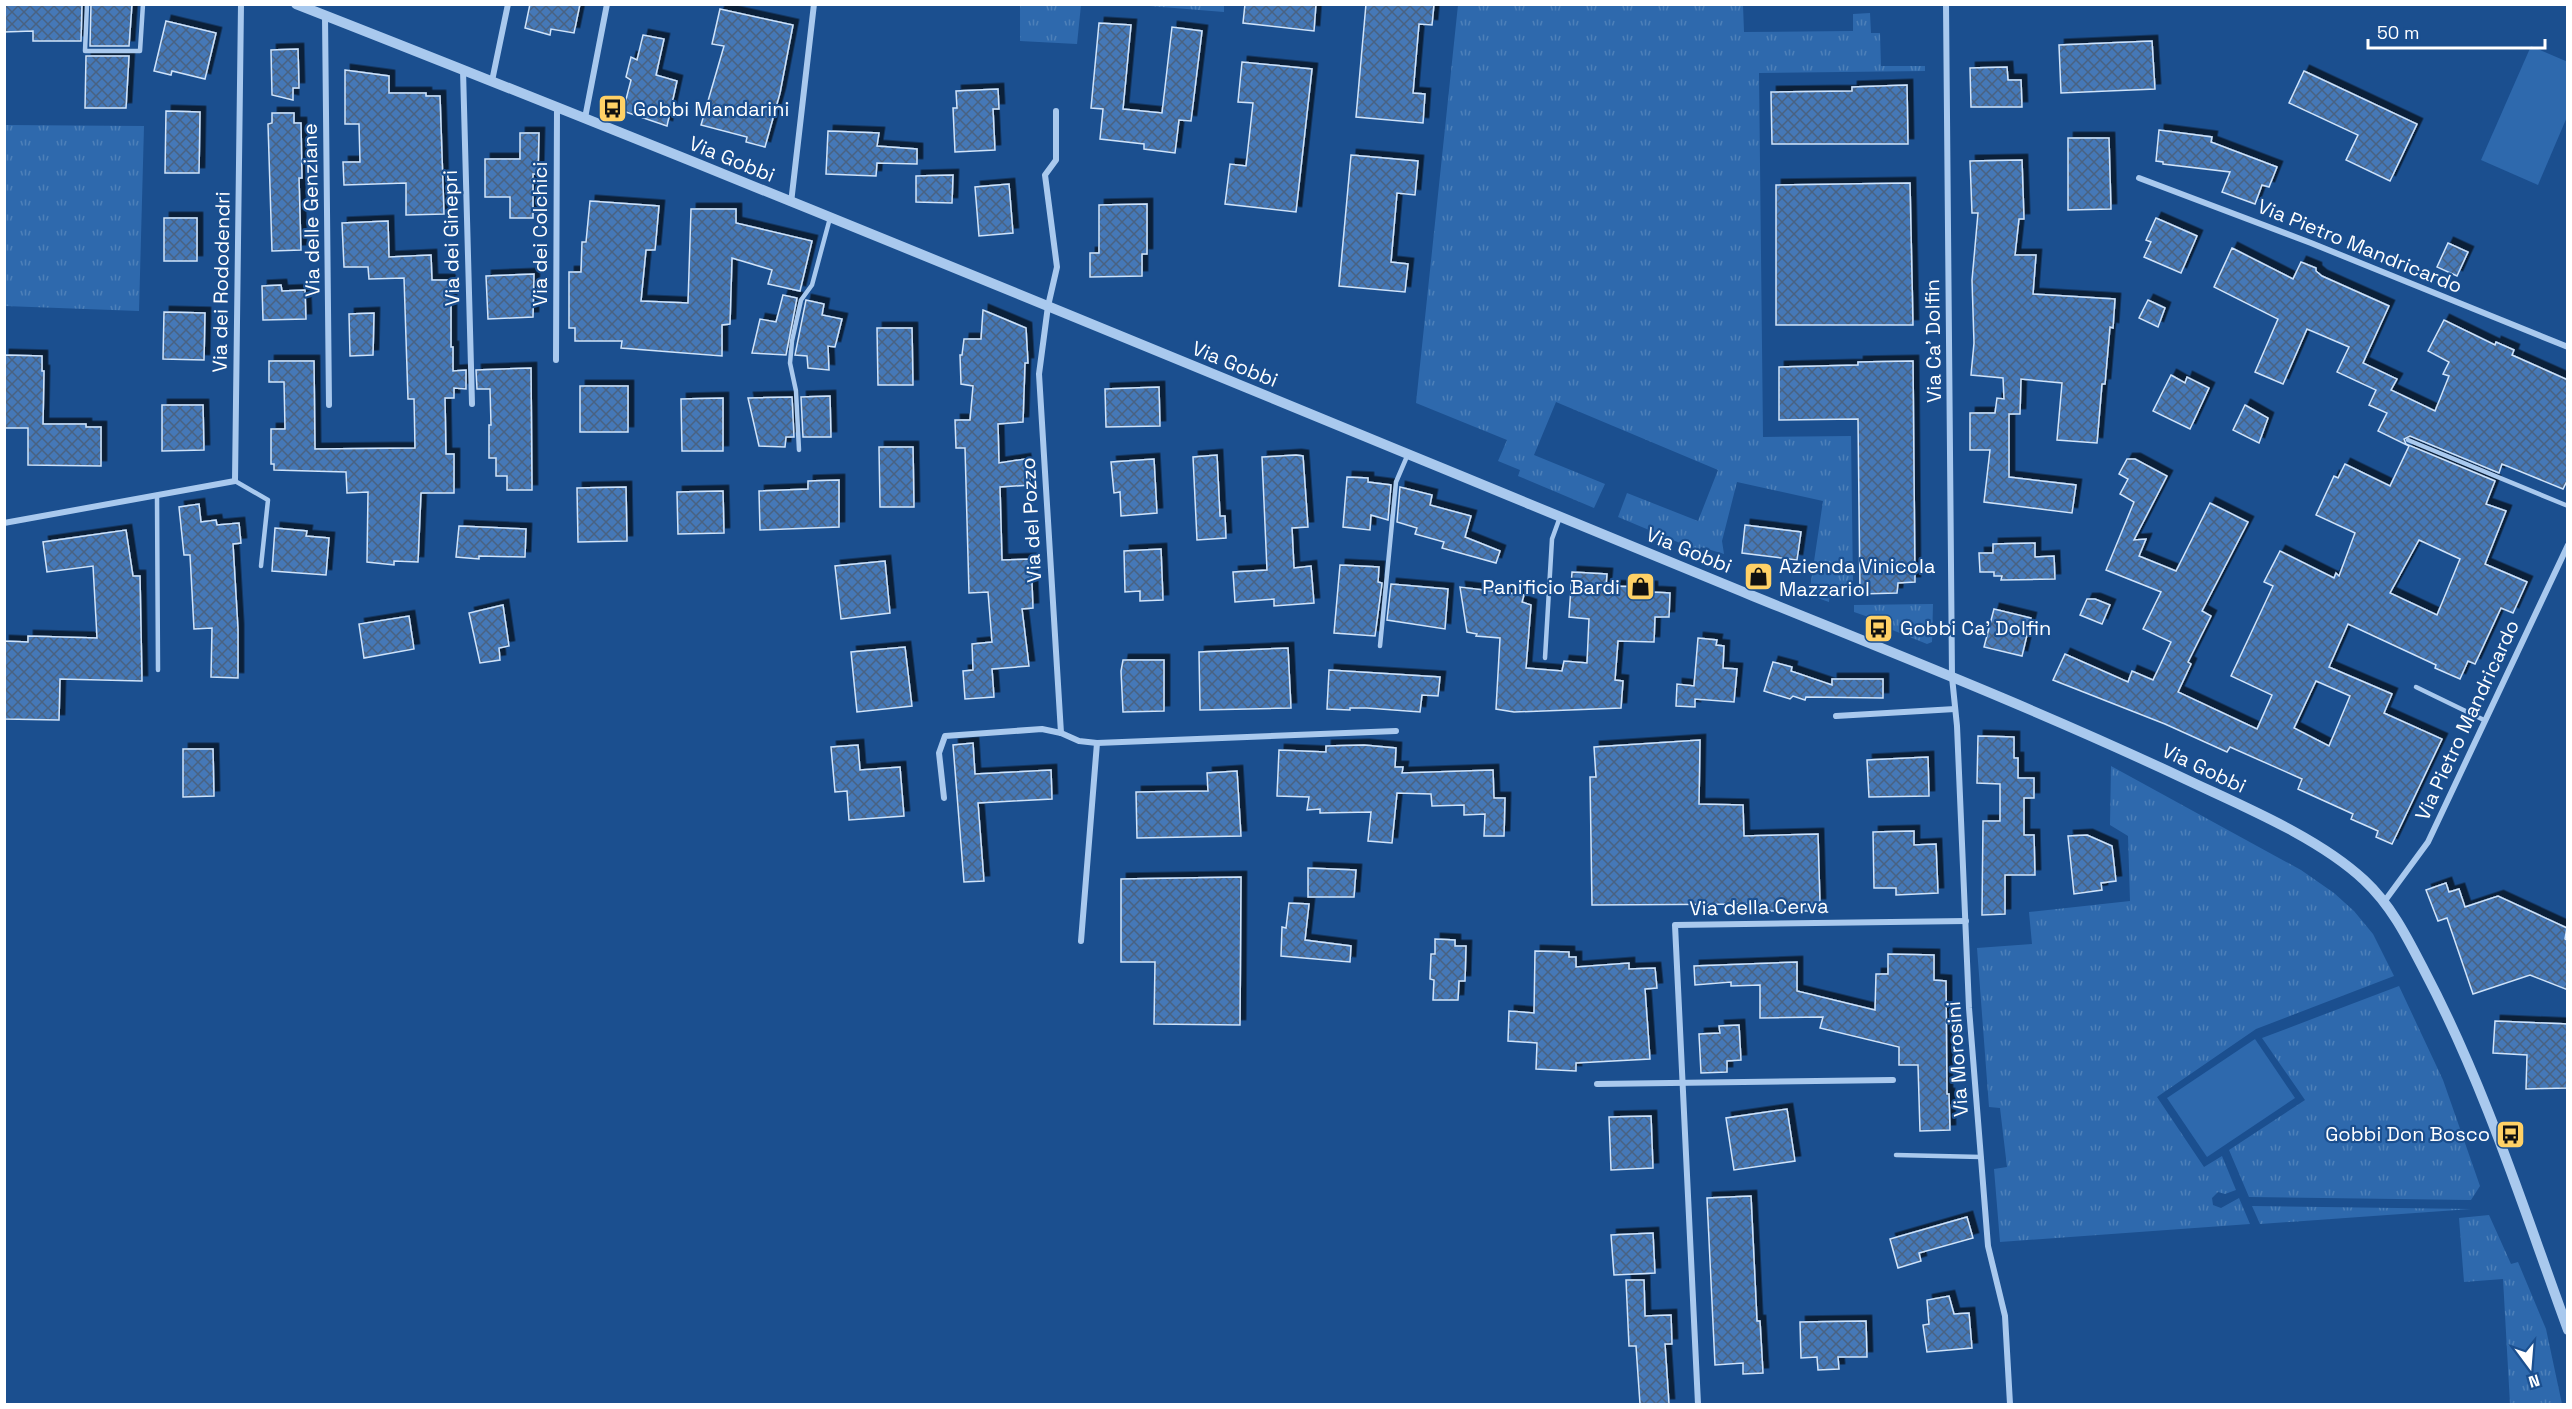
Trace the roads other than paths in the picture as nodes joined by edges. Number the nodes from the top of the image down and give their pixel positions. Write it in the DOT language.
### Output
graph roads {
  1 [pos="87,4"];
  2 [pos="143,4"];
  3 [pos="241,4"];
  4 [pos="508,4"];
  5 [pos="607,4"];
  6 [pos="814,4"];
  7 [pos="1946,4"];
  8 [pos="300,5"];
  9 [pos="325,16"];
  10 [pos="464,70"];
  11 [pos="492,81"];
  12 [pos="557,107"];
  13 [pos="1056,111"];
  14 [pos="585,118"];
  15 [pos="2139,178"];
  16 [pos="791,203"];
  17 [pos="830,218"];
  18 [pos="1048,306"];
  19 [pos="2568,347"];
  20 [pos="556,360"];
  21 [pos="472,404"];
  22 [pos="329,405"];
  23 [pos="2408,440"];
  24 [pos="799,450"];
  25 [pos="1408,454"];
  26 [pos="235,481"];
  27 [pos="157,495"];
  28 [pos="2568,506"];
  29 [pos="1560,517"];
  30 [pos="4,523"];
  31 [pos="2568,545"];
  32 [pos="261,566"];
  33 [pos="1380,646"];
  34 [pos="1545,658"];
  35 [pos="158,669"];
  36 [pos="1952,677"];
  37 [pos="2416,687"];
  38 [pos="1956,709"];
  39 [pos="1836,716"];
  40 [pos="2484,720"];
  41 [pos="1396,731"];
  42 [pos="1061,733"];
  43 [pos="1097,743"];
  44 [pos="944,798"];
  45 [pos="2384,902"];
  46 [pos="1966,921"];
  47 [pos="1081,941"];
  48 [pos="1893,1080"];
  49 [pos="1683,1082"];
  50 [pos="1597,1084"];
  51 [pos="1896,1155"];
  52 [pos="1981,1157"];
  53 [pos="2568,1330"];
  54 [pos="1698,1404"];
  55 [pos="2010,1404"];
  1 -- 2 [label="lane"];
  3 -- 26 [label="street, Via dei Rododendri"];
  4 -- 11 [label="street"];
  5 -- 14 [label="street"];
  6 -- 16 [label="street"];
  7 -- 36 [label="street, Via Ca' Dolfin"];
  8 -- 9 [label="street, Via Gobbi"];
  9 -- 10 [label="street, Via Gobbi"];
  9 -- 22 [label="street, Via delle Genziane"];
  10 -- 11 [label="street, Via Gobbi"];
  10 -- 21 [label="street, Via dei Ginepri"];
  11 -- 12 [label="street, Via Gobbi"];
  12 -- 14 [label="street, Via Gobbi"];
  12 -- 20 [label="street, Via dei Colchici"];
  13 -- 18 [label="street"];
  14 -- 16 [label="street, Via Gobbi"];
  15 -- 19 [label="street, Via Pietro Mandricardo"];
  16 -- 17 [label="street, Via Gobbi"];
  17 -- 18 [label="street, Via Gobbi"];
  17 -- 24 [label="lane"];
  18 -- 25 [label="street, Via Gobbi"];
  18 -- 42 [label="street, Via del Pozzo"];
  23 -- 28 [label="lane"];
  25 -- 29 [label="street, Via Gobbi"];
  25 -- 33 [label="lane"];
  26 -- 27 [label="street"];
  26 -- 32 [label="lane"];
  27 -- 30 [label="street"];
  27 -- 35 [label="lane"];
  29 -- 34 [label="lane"];
  29 -- 36 [label="street, Via Gobbi"];
  31 -- 40 [label="street, Via Pietro Mandricardo"];
  36 -- 38 [label="street, Via Morosini"];
  36 -- 45 [label="street, Via Gobbi"];
  37 -- 40 [label="lane"];
  38 -- 39 [label="street"];
  38 -- 46 [label="street, Via Morosini"];
  40 -- 45 [label="street, Via Pietro Mandricardo"];
  41 -- 43 [label="street"];
  42 -- 43 [label="street"];
  42 -- 44 [label="street"];
  43 -- 47 [label="street"];
  45 -- 53 [label="street, Via Gobbi"];
  46 -- 49 [label="street, Via della Cerva"];
  46 -- 52 [label="street, Via Morosini"];
  48 -- 49 [label="street"];
  49 -- 50 [label="street"];
  49 -- 54 [label="street, Via della Cerva"];
  51 -- 52 [label="lane"];
  52 -- 55 [label="street, Via Morosini"];
}
